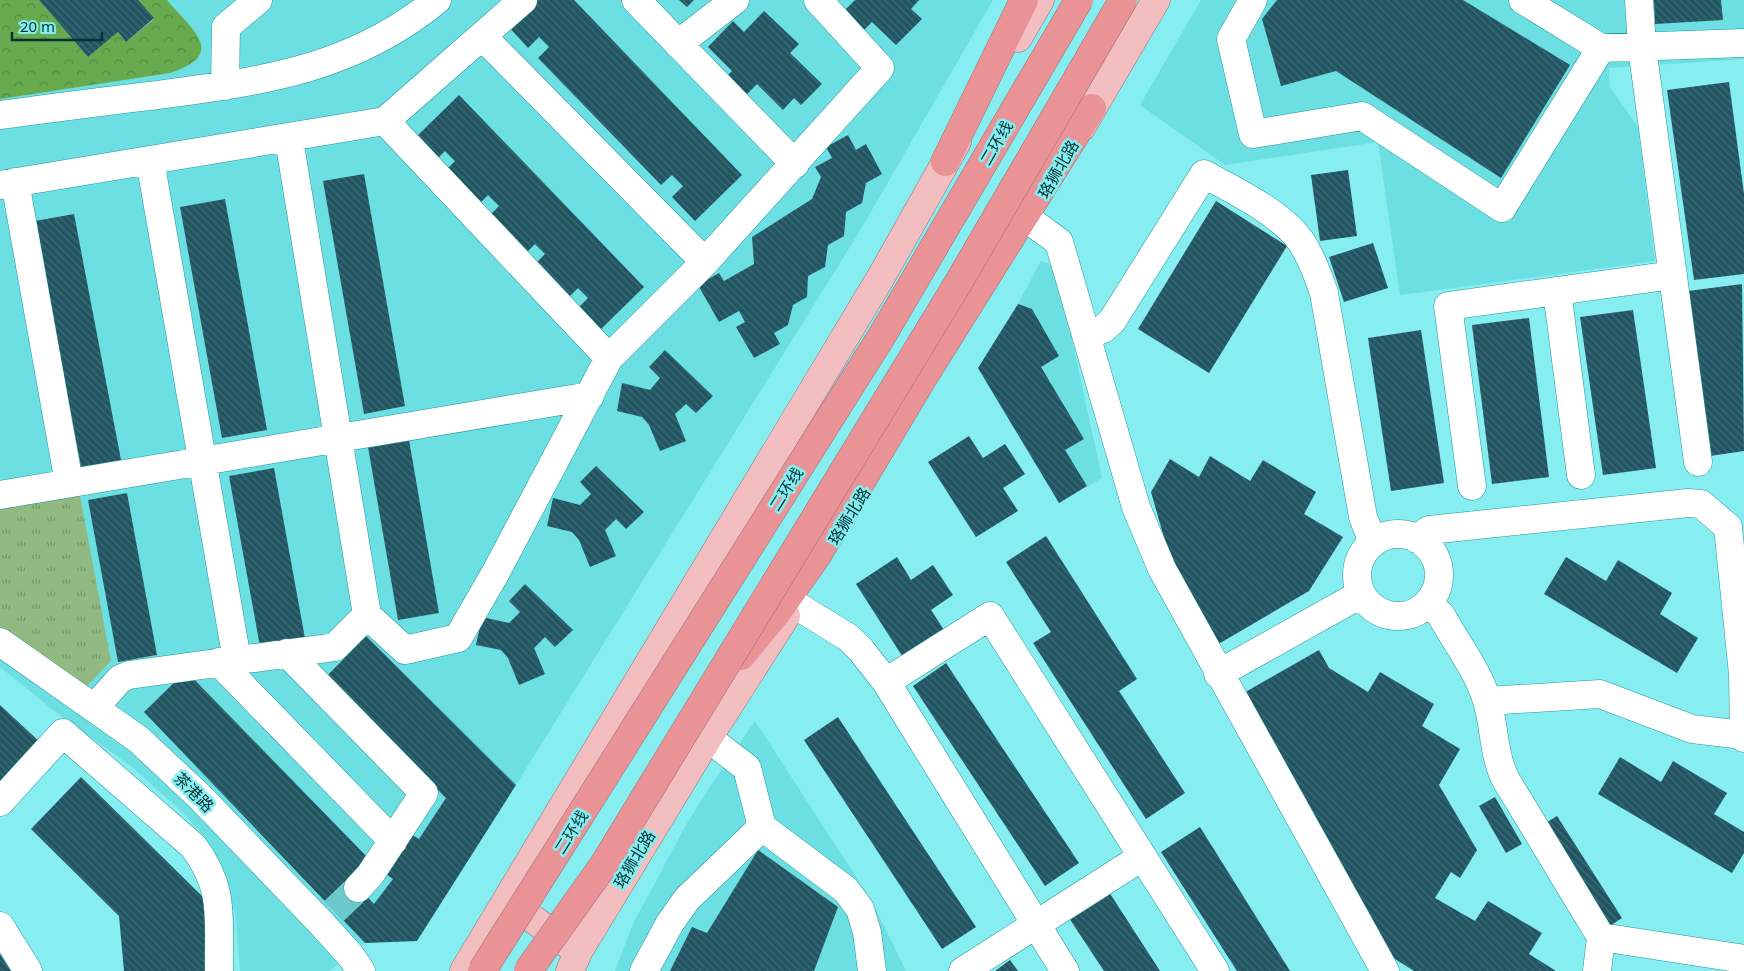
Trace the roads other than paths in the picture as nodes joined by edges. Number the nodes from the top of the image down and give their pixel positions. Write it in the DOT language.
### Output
graph roads {
  1 [pos="258,0"];
  2 [pos="437,0"];
  3 [pos="523,0"];
  4 [pos="636,0"];
  5 [pos="735,0"];
  6 [pos="818,0"];
  7 [pos="1024,0"];
  8 [pos="1040,0"];
  9 [pos="1079,0"];
  10 [pos="1123,0"];
  11 [pos="1156,0"];
  12 [pos="1253,0"];
  13 [pos="1523,0"];
  14 [pos="1639,0"];
  15 [pos="483,37"];
  16 [pos="1744,43"];
  17 [pos="678,44"];
  18 [pos="1642,47"];
  19 [pos="1601,48"];
  20 [pos="225,86"];
  21 [pos="1092,108"];
  22 [pos="0,115"];
  23 [pos="385,121"];
  24 [pos="289,139"];
  25 [pos="150,160"];
  26 [pos="945,162"];
  27 [pos="796,164"];
  28 [pos="7,183"];
  29 [pos="1029,220"];
  30 [pos="706,262"];
  31 [pos="1673,275"];
  32 [pos="1557,291"];
  33 [pos="1088,335"];
  34 [pos="609,358"];
  35 [pos="590,396"];
  36 [pos="338,438"];
  37 [pos="204,460"];
  38 [pos="1698,462"];
  39 [pos="1581,476"];
  40 [pos="69,483"];
  41 [pos="1472,486"];
  42 [pos="0,495"];
  43 [pos="1736,527"];
  44 [pos="1417,539"];
  45 [pos="1373,543"];
  46 [pos="1361,594"];
  47 [pos="794,604"];
  48 [pos="1427,604"];
  49 [pos="367,615"];
  50 [pos="0,642"];
  51 [pos="287,653"];
  52 [pos="228,661"];
  53 [pos="1218,674"];
  54 [pos="886,682"];
  55 [pos="1487,701"];
  56 [pos="702,703"];
  57 [pos="95,707"];
  58 [pos="1744,737"];
  59 [pos="708,738"];
  60 [pos="0,802"];
  61 [pos="762,827"];
  62 [pos="393,841"];
  63 [pos="1142,858"];
  64 [pos="358,888"];
  65 [pos="508,901"];
  66 [pos="1036,925"];
  67 [pos="0,926"];
  68 [pos="1601,937"];
  69 [pos="1744,959"];
  70 [pos="574,961"];
  71 [pos="467,970"];
  72 [pos="28,971"];
  73 [pos="219,971"];
  74 [pos="361,971"];
  75 [pos="528,971"];
  76 [pos="644,971"];
  77 [pos="872,971"];
  78 [pos="963,971"];
  79 [pos="1065,971"];
  80 [pos="1214,971"];
  81 [pos="1384,971"];
  82 [pos="1597,971"];
  1 -- 20 [label="street"];
  2 -- 20 [label="street"];
  3 -- 15 [label="street"];
  4 -- 17 [label="street"];
  5 -- 17 [label="street"];
  6 -- 27 [label="street"];
  7 -- 26 [label="highway"];
  8 -- 26 [label="main road"];
  9 -- 71 [label="highway, 二环线, bridge"];
  10 -- 56 [label="highway, bridge"];
  11 -- 21 [label="main road, 珞狮北路"];
  12 -- 19 [label="street"];
  13 -- 19 [label="street"];
  14 -- 18 [label="street"];
  15 -- 23 [label="street"];
  15 -- 30 [label="street"];
  16 -- 18 [label="street"];
  17 -- 27 [label="street"];
  18 -- 19 [label="street"];
  18 -- 31 [label="street"];
  20 -- 22 [label="street"];
  21 -- 29 [label="main road, 珞狮北路"];
  21 -- 56 [label="highway, bridge"];
  23 -- 24 [label="street"];
  23 -- 34 [label="street"];
  24 -- 25 [label="street"];
  24 -- 36 [label="street"];
  25 -- 28 [label="street"];
  25 -- 37 [label="street"];
  26 -- 65 [label="main road"];
  27 -- 30 [label="street"];
  28 -- 40 [label="street"];
  29 -- 33 [label="street"];
  29 -- 47 [label="main road, 珞狮北路"];
  30 -- 34 [label="street"];
  31 -- 32 [label="street"];
  31 -- 38 [label="street"];
  32 -- 39 [label="street"];
  32 -- 41 [label="street"];
  33 -- 45 [label="street"];
  33 -- 53 [label="street"];
  34 -- 35 [label="street"];
  35 -- 36 [label="street"];
  35 -- 49 [label="street"];
  36 -- 37 [label="street"];
  36 -- 49 [label="street"];
  37 -- 40 [label="street"];
  37 -- 52 [label="street"];
  40 -- 42 [label="street"];
  43 -- 44 [label="street"];
  43 -- 58 [label="street"];
  44 -- 45 [label="street"];
  44 -- 48 [label="street"];
  45 -- 46 [label="street"];
  46 -- 48 [label="street"];
  46 -- 53 [label="street"];
  47 -- 54 [label="street"];
  47 -- 59 [label="main road, 珞狮北路"];
  48 -- 55 [label="street"];
  49 -- 51 [label="street"];
  50 -- 57 [label="street, 茶港路"];
  51 -- 52 [label="street"];
  51 -- 62 [label="street"];
  52 -- 57 [label="street"];
  52 -- 62 [label="street"];
  53 -- 81 [label="street"];
  54 -- 63 [label="street"];
  54 -- 66 [label="street"];
  55 -- 58 [label="street"];
  55 -- 68 [label="street"];
  56 -- 75 [label="highway, bridge"];
  57 -- 74 [label="street, 茶港路"];
  59 -- 61 [label="street"];
  59 -- 70 [label="main road, 珞狮北路"];
  60 -- 73 [label="street"];
  61 -- 76 [label="street"];
  61 -- 77 [label="street"];
  62 -- 64 [label="street"];
  63 -- 66 [label="street"];
  63 -- 80 [label="street"];
  65 -- 70 [label="main road, 珞狮北路"];
  65 -- 71 [label="main road"];
  66 -- 78 [label="street"];
  66 -- 79 [label="street"];
  67 -- 72 [label="street"];
  68 -- 69 [label="street"];
  68 -- 82 [label="street"];
}
